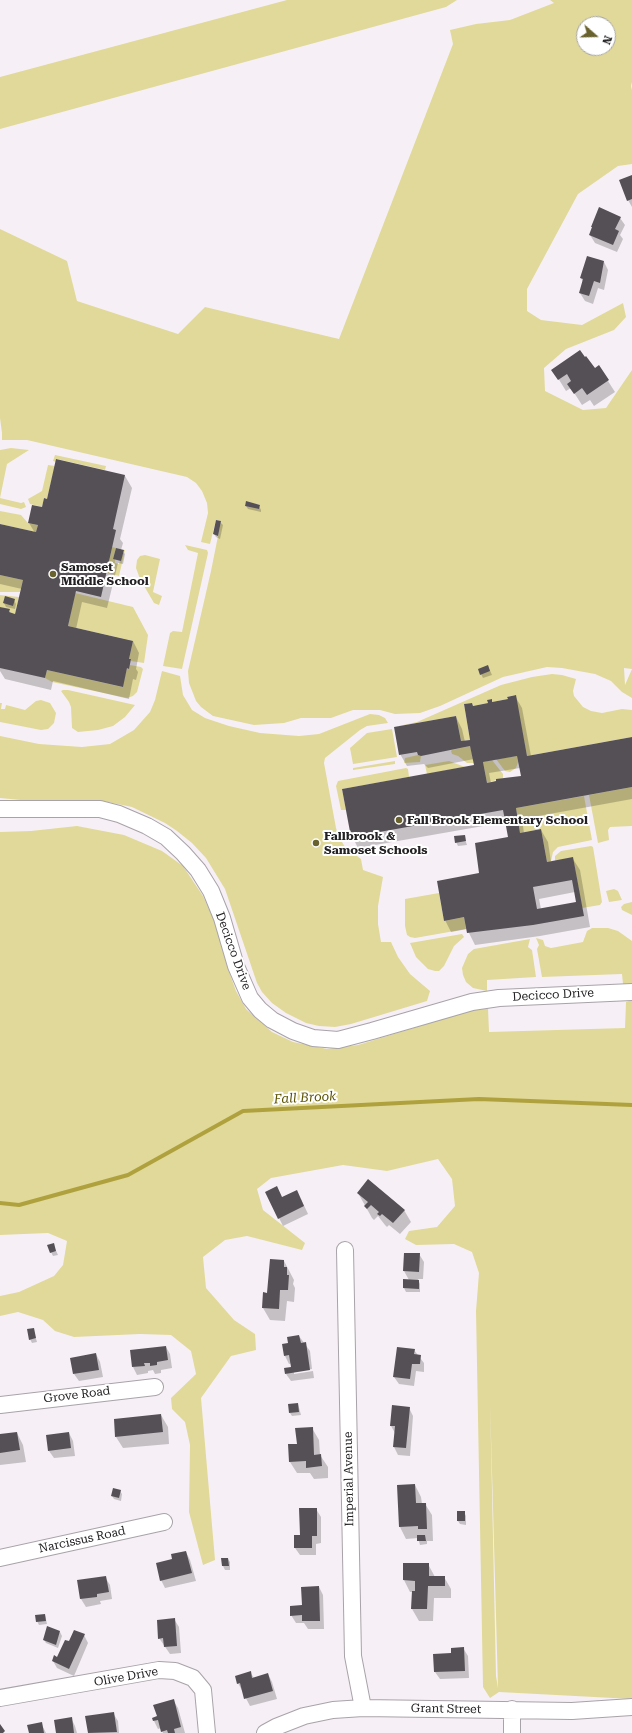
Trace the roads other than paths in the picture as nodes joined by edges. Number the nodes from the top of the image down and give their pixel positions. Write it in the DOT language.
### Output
graph roads {
  1 [pos="0,809"];
  2 [pos="632,992"];
  3 [pos="345,1250"];
  4 [pos="155,1386"];
  5 [pos="0,1405"];
  6 [pos="164,1522"];
  7 [pos="0,1558"];
  8 [pos="0,1698"];
  9 [pos="632,1707"];
  10 [pos="363,1708"];
  11 [pos="512,1709"];
  12 [pos="206,1733"];
  13 [pos="265,1733"];
  14 [pos="512,1733"];
  1 -- 2 [label="street, Decicco Drive"];
  3 -- 10 [label="street, Imperial Avenue"];
  4 -- 5 [label="street, Grove Road"];
  6 -- 7 [label="street, Narcissus Road"];
  8 -- 12 [label="street, Olive Drive"];
  9 -- 11 [label="street, Grant Street"];
  10 -- 11 [label="street, Grant Street"];
  10 -- 13 [label="street, Grant Street"];
  11 -- 14 [label="street"];
}
